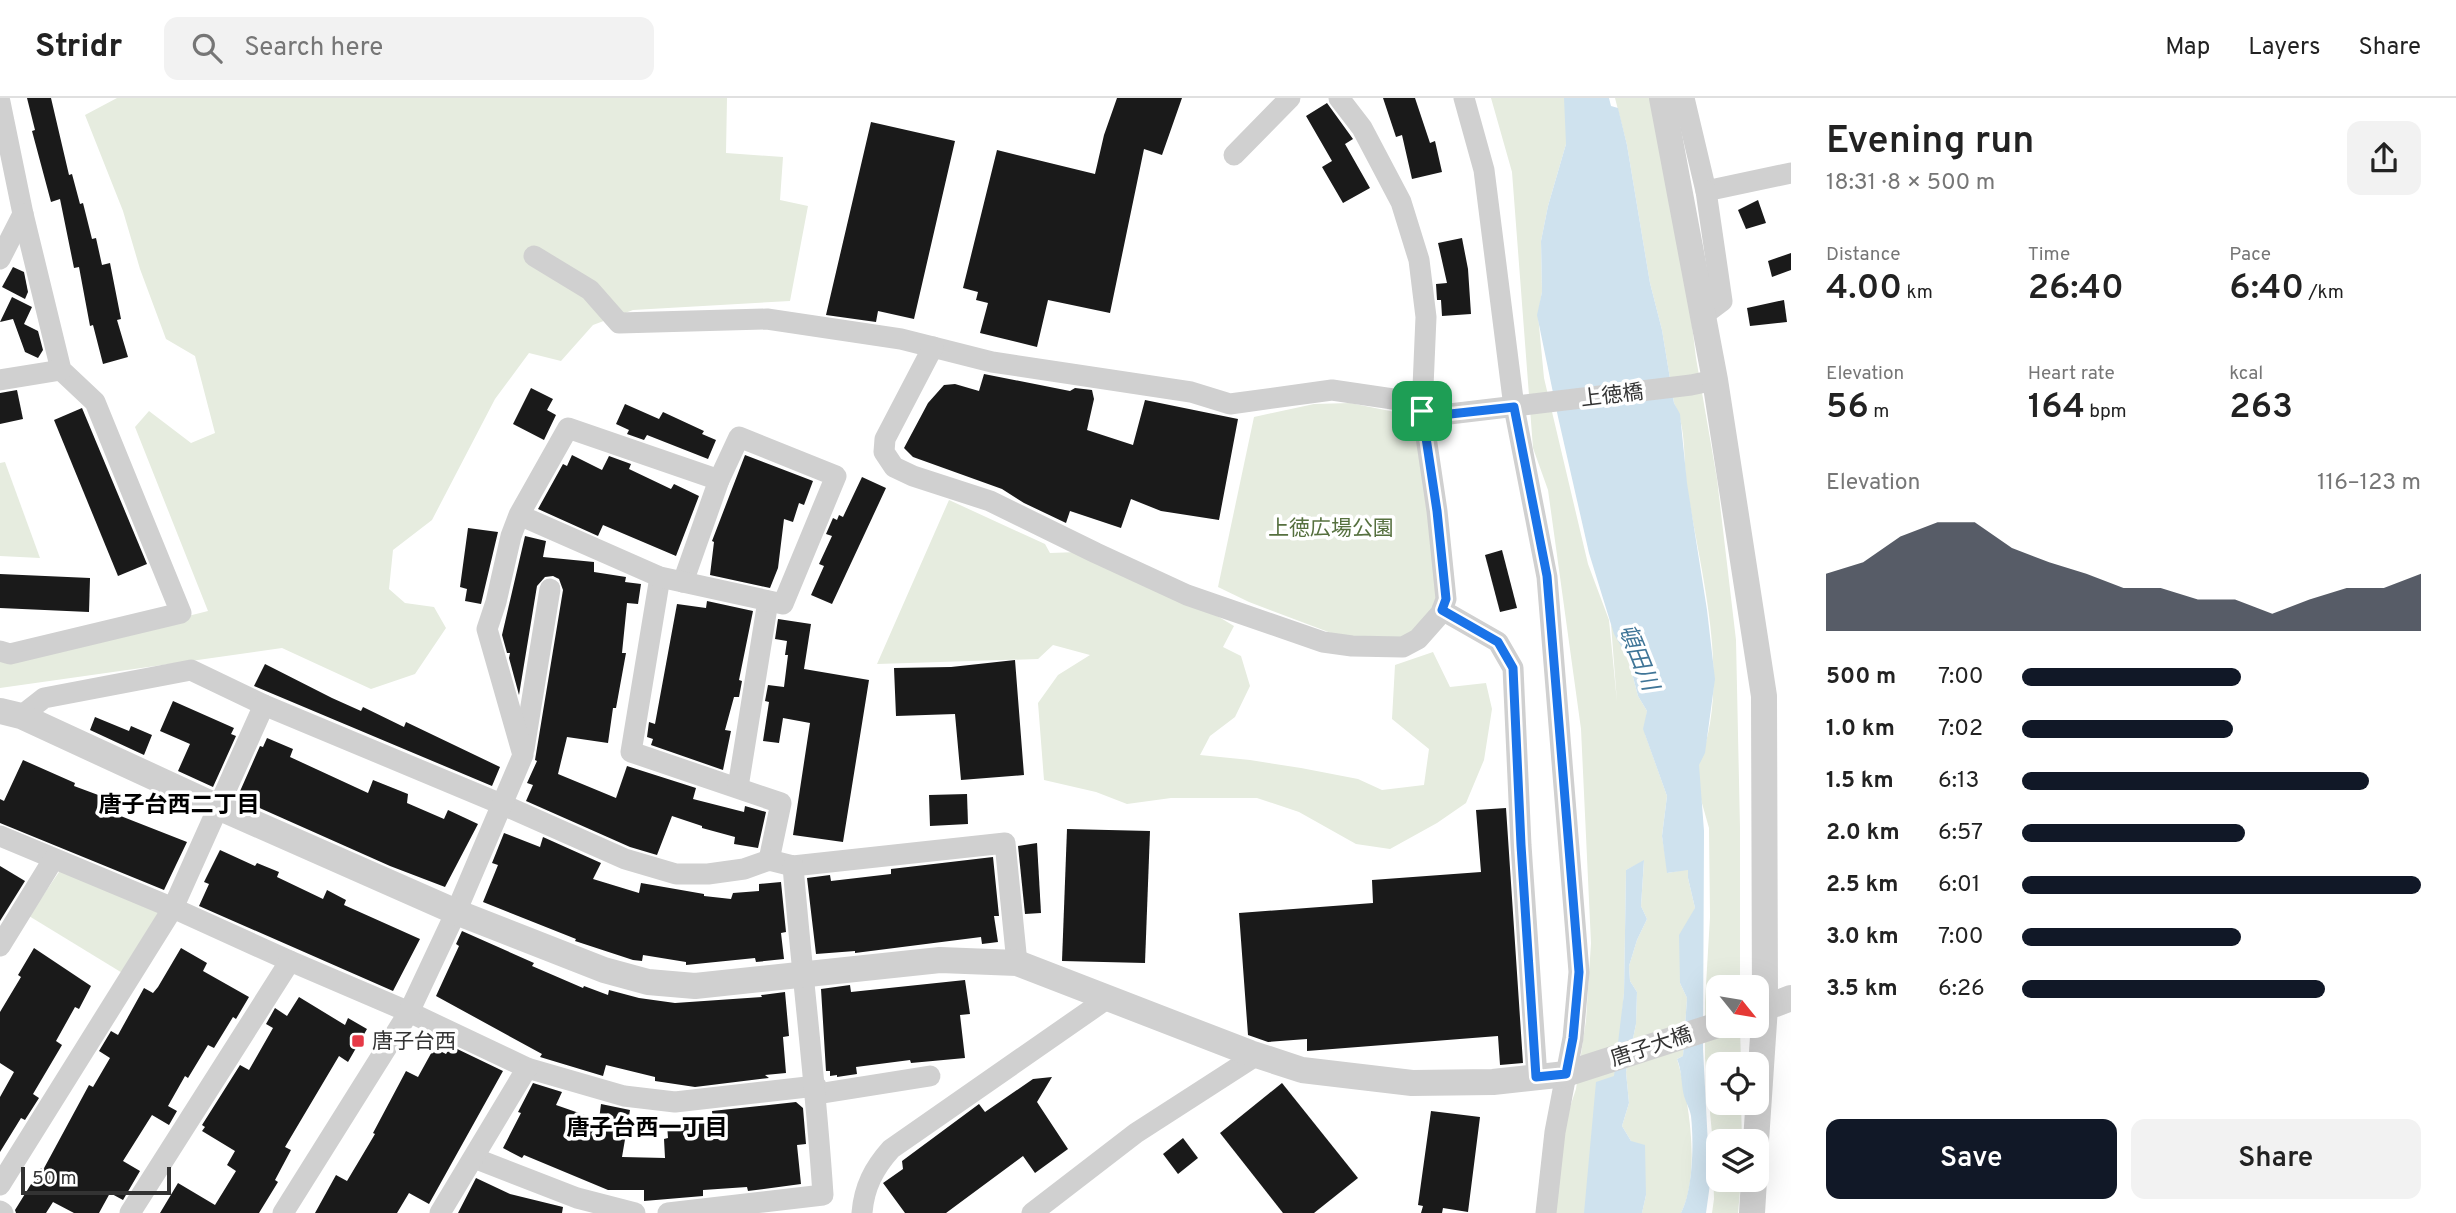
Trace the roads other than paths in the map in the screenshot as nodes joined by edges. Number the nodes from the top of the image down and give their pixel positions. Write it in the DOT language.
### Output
graph roads {
  1 [pos="1290,98"];
  2 [pos="1339,98"];
  3 [pos="1464,98"];
  4 [pos="1662,98"];
  5 [pos="1684,98"];
  6 [pos="0,102"];
  7 [pos="1234,155"];
  8 [pos="1791,173"];
  9 [pos="1706,191"];
  10 [pos="23,214"];
  11 [pos="534,256"];
  12 [pos="0,259"];
  13 [pos="1702,316"];
  14 [pos="933,348"];
  15 [pos="61,370"];
  16 [pos="0,380"];
  17 [pos="1703,382"];
  18 [pos="1524,406"];
  19 [pos="1422,411"];
  20 [pos="719,480"];
  21 [pos="519,515"];
  22 [pos="660,577"];
  23 [pos="682,582"];
  24 [pos="550,589"];
  25 [pos="768,601"];
  26 [pos="1442,610"];
  27 [pos="0,651"];
  28 [pos="264,705"];
  29 [pos="10,714"];
  30 [pos="523,755"];
  31 [pos="738,787"];
  32 [pos="501,804"];
  33 [pos="218,807"];
  34 [pos="0,836"];
  35 [pos="53,860"];
  36 [pos="769,860"];
  37 [pos="793,866"];
  38 [pos="173,908"];
  39 [pos="456,912"];
  40 [pos="0,946"];
  41 [pos="290,961"];
  42 [pos="1017,963"];
  43 [pos="1761,975"];
  44 [pos="802,976"];
  45 [pos="1108,998"];
  46 [pos="1791,998"];
  47 [pos="1769,1006"];
  48 [pos="409,1012"];
  49 [pos="1706,1028"];
  50 [pos="1760,1038"];
  51 [pos="1257,1055"];
  52 [pos="527,1068"];
  53 [pos="1574,1071"];
  54 [pos="930,1076"];
  55 [pos="1536,1077"];
  56 [pos="816,1090"];
  57 [pos="1756,1129"];
  58 [pos="474,1158"];
  59 [pos="0,1185"];
  60 [pos="1753,1192"];
  61 [pos="130,1213"];
  62 [pos="283,1213"];
  63 [pos="440,1213"];
  64 [pos="635,1213"];
  65 [pos="668,1213"];
  66 [pos="862,1213"];
  67 [pos="1032,1213"];
  68 [pos="1546,1213"];
  69 [pos="1752,1213"];
  1 -- 7 [label="street"];
  2 -- 19 [label="street"];
  3 -- 18 [label="street"];
  4 -- 13 [label="street"];
  5 -- 9 [label="street"];
  6 -- 10 [label="street"];
  8 -- 9 [label="street"];
  9 -- 13 [label="street"];
  10 -- 12 [label="street"];
  10 -- 15 [label="street"];
  11 -- 14 [label="street, 上徳橋"];
  13 -- 17 [label="street"];
  14 -- 19 [label="street, 上徳橋"];
  14 -- 26 [label="street"];
  15 -- 16 [label="street"];
  15 -- 27 [label="street"];
  17 -- 18 [label="street, 上徳橋"];
  17 -- 43 [label="street"];
  18 -- 19 [label="street, 上徳橋"];
  18 -- 53 [label="street"];
  19 -- 26 [label="street"];
  20 -- 21 [label="street"];
  20 -- 23 [label="street"];
  20 -- 25 [label="street"];
  21 -- 22 [label="street"];
  21 -- 30 [label="street"];
  22 -- 23 [label="street"];
  22 -- 31 [label="street"];
  23 -- 25 [label="street"];
  24 -- 30 [label="street"];
  25 -- 31 [label="street"];
  26 -- 55 [label="street"];
  28 -- 29 [label="street"];
  28 -- 32 [label="street"];
  28 -- 33 [label="street"];
  29 -- 33 [label="street, 唐子大橋"];
  30 -- 32 [label="street"];
  31 -- 36 [label="street"];
  32 -- 36 [label="street"];
  32 -- 39 [label="street"];
  33 -- 38 [label="street"];
  33 -- 39 [label="street, 唐子大橋"];
  34 -- 35 [label="street"];
  35 -- 38 [label="street"];
  35 -- 40 [label="street"];
  36 -- 37 [label="street"];
  37 -- 42 [label="street"];
  37 -- 44 [label="street"];
  38 -- 41 [label="street"];
  38 -- 59 [label="street"];
  39 -- 44 [label="street, 唐子大橋"];
  39 -- 48 [label="street"];
  41 -- 48 [label="street"];
  41 -- 61 [label="street"];
  42 -- 44 [label="street, 唐子大橋"];
  42 -- 45 [label="street, 唐子大橋"];
  44 -- 56 [label="street"];
  45 -- 51 [label="street, 唐子大橋"];
  45 -- 66 [label="street"];
  46 -- 47 [label="street"];
  48 -- 52 [label="street"];
  48 -- 62 [label="street"];
  49 -- 53 [label="street, 唐子大橋"];
  50 -- 57 [label="street"];
  51 -- 55 [label="street, 唐子大橋"];
  51 -- 67 [label="street"];
  52 -- 56 [label="street"];
  52 -- 58 [label="street"];
  53 -- 55 [label="street, 唐子大橋"];
  53 -- 68 [label="street"];
  54 -- 56 [label="street"];
  56 -- 65 [label="street"];
  58 -- 63 [label="street"];
  58 -- 64 [label="street"];
  60 -- 69 [label="street"];
}
